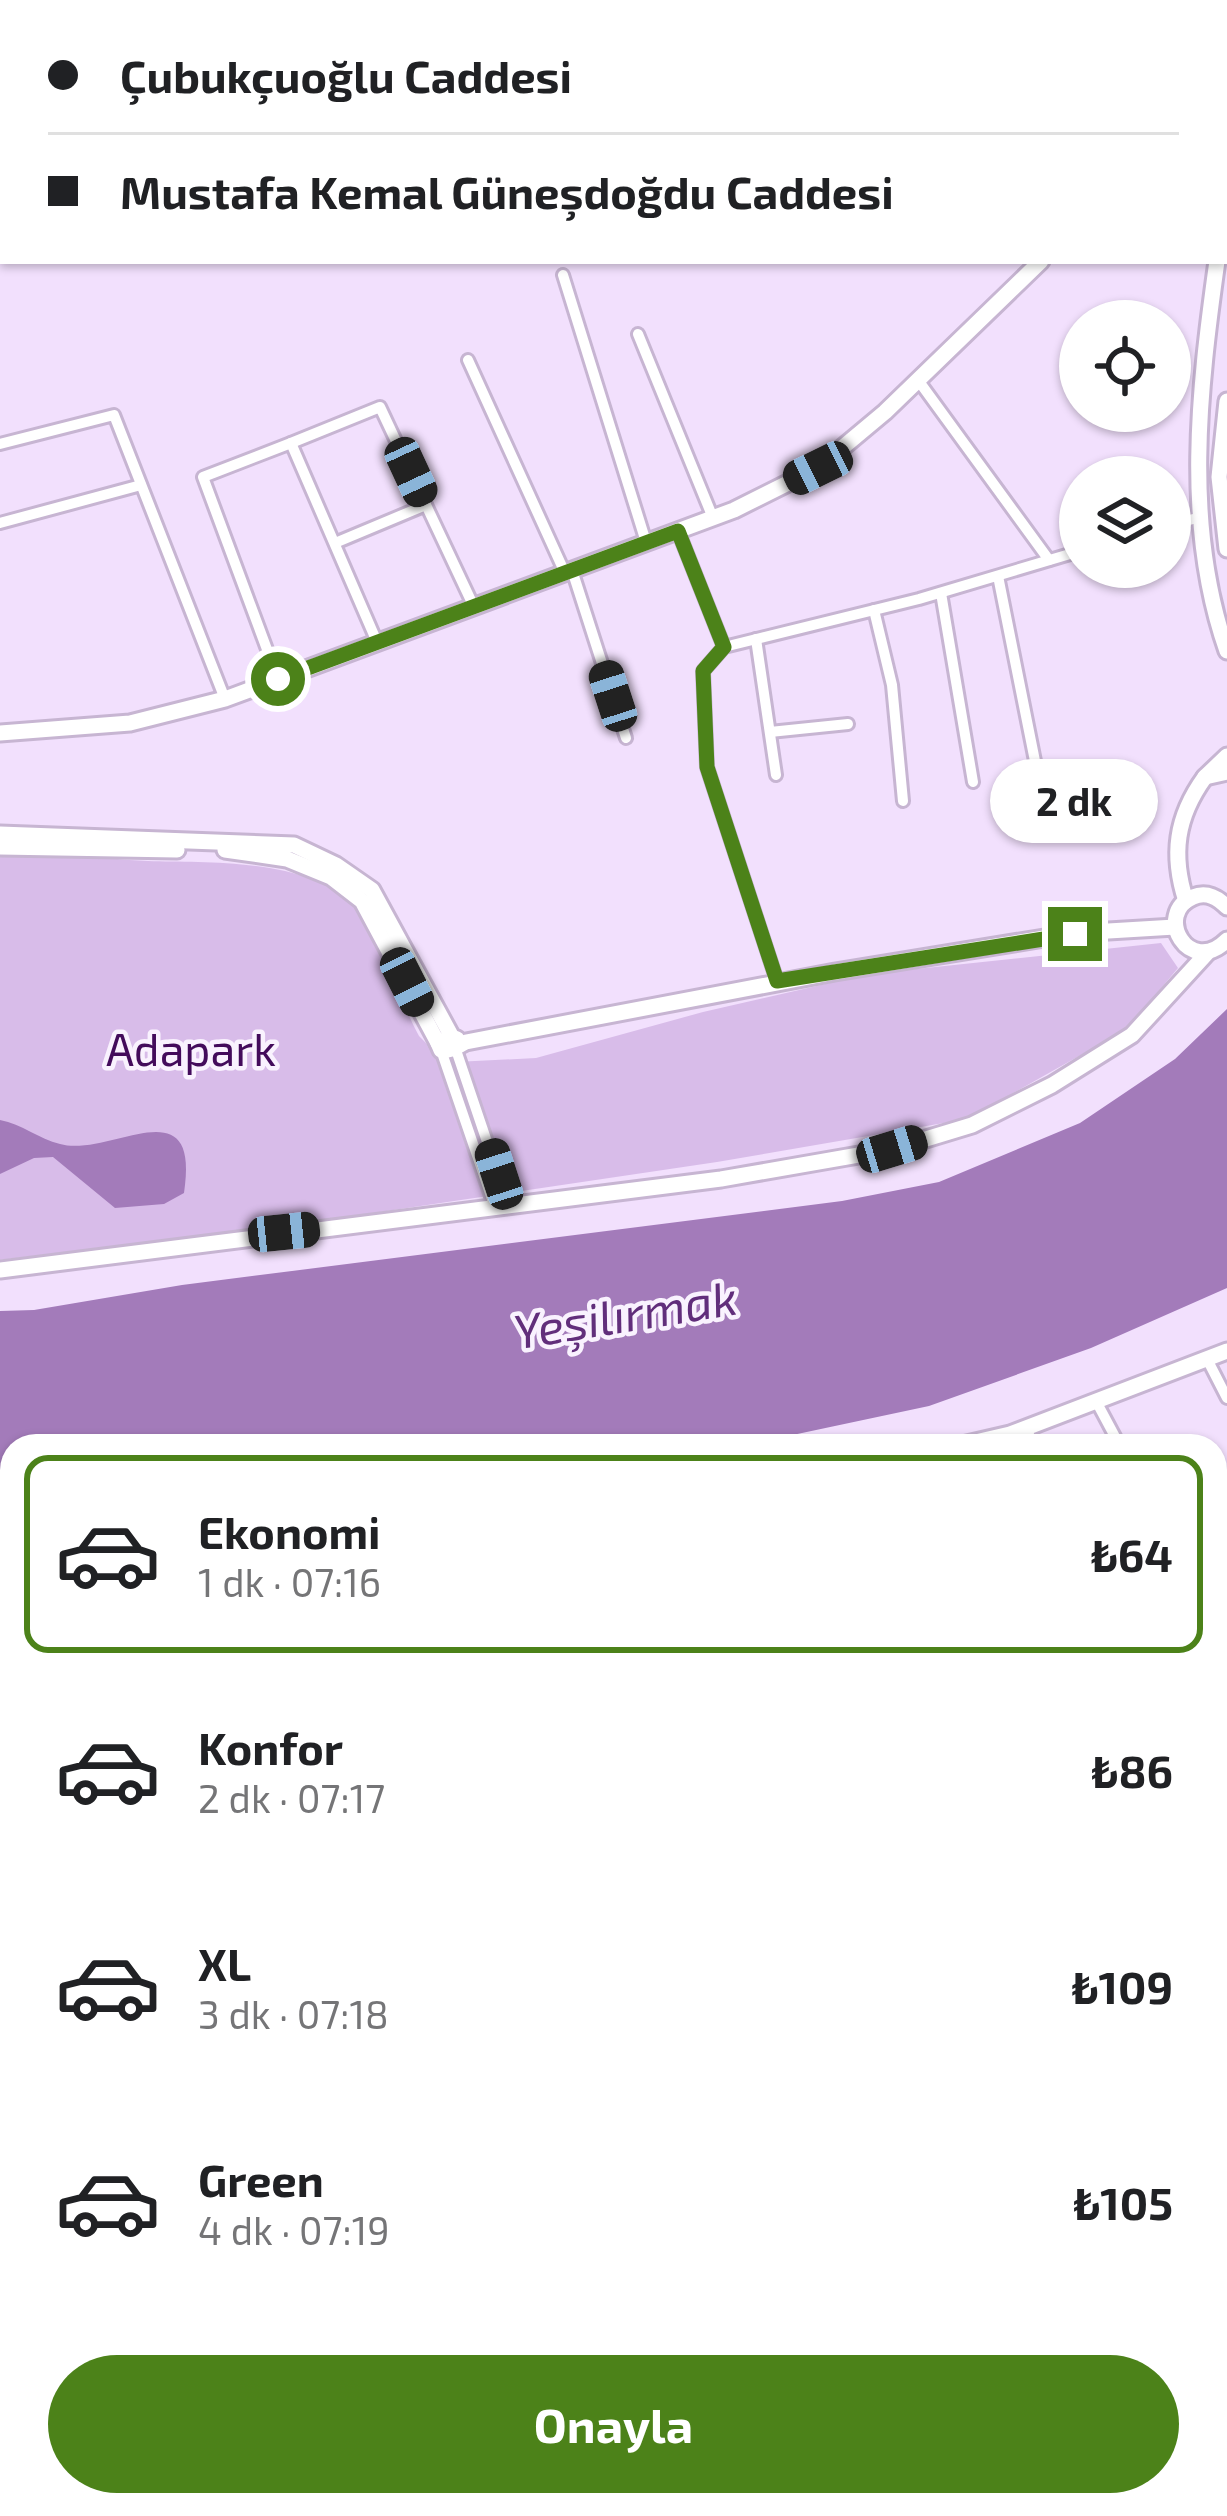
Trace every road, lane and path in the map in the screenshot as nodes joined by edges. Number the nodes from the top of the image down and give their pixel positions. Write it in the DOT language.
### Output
graph roads {
  1 [pos="1038,264"];
  2 [pos="1217,264"];
  3 [pos="563,275"];
  4 [pos="638,334"];
  5 [pos="468,360"];
  6 [pos="918,380"];
  7 [pos="1227,400"];
  8 [pos="291,443"];
  9 [pos="0,444"];
  10 [pos="141,485"];
  11 [pos="426,505"];
  12 [pos="1224,509"];
  13 [pos="1201,517"];
  14 [pos="713,518"];
  15 [pos="1191,520"];
  16 [pos="0,524"];
  17 [pos="678,531"];
  18 [pos="646,542"];
  19 [pos="334,544"];
  20 [pos="1227,549"];
  21 [pos="1059,557"];
  22 [pos="1049,560"];
  23 [pos="568,571"];
  24 [pos="998,576"];
  25 [pos="940,593"];
  26 [pos="474,607"];
  27 [pos="874,610"];
  28 [pos="756,639"];
  29 [pos="377,642"];
  30 [pos="724,647"];
  31 [pos="1227,651"];
  32 [pos="278,679"];
  33 [pos="225,699"];
  34 [pos="848,724"];
  35 [pos="770,732"];
  36 [pos="0,733"];
  37 [pos="626,738"];
  38 [pos="1227,756"];
  39 [pos="1036,771"];
  40 [pos="1227,772"];
  41 [pos="776,775"];
  42 [pos="1204,777"];
  43 [pos="973,782"];
  44 [pos="903,801"];
  45 [pos="0,834"];
  46 [pos="0,847"];
  47 [pos="1186,901"];
  48 [pos="1227,907"];
  49 [pos="1175,927"];
  50 [pos="1227,940"];
  51 [pos="1208,952"];
  52 [pos="777,981"];
  53 [pos="450,1044"];
  54 [pos="502,1208"];
  55 [pos="0,1270"];
  56 [pos="1227,1351"];
  57 [pos="1207,1359"];
  58 [pos="1227,1398"];
  59 [pos="1096,1401"];
  60 [pos="1026,1428"];
  61 [pos="1003,1434"];
  62 [pos="1029,1434"];
  63 [pos="1114,1434"];
  1 -- 6 [label="main road"];
  2 -- 13 [label="main road"];
  3 -- 18 [label="street"];
  4 -- 14 [label="street"];
  5 -- 23 [label="street"];
  6 -- 14 [label="main road"];
  6 -- 22 [label="street"];
  7 -- 12 [label="main road"];
  8 -- 11 [label="street"];
  8 -- 19 [label="street"];
  8 -- 32 [label="street"];
  9 -- 10 [label="street"];
  10 -- 16 [label="street"];
  10 -- 33 [label="street"];
  11 -- 19 [label="street"];
  11 -- 26 [label="street"];
  12 -- 20 [label="main road"];
  13 -- 15 [label="street"];
  13 -- 31 [label="main road"];
  14 -- 17 [label="main road"];
  17 -- 18 [label="main road"];
  17 -- 30 [label="street"];
  18 -- 23 [label="main road"];
  19 -- 29 [label="street"];
  21 -- 22 [label="street"];
  22 -- 24 [label="street"];
  23 -- 26 [label="main road"];
  23 -- 37 [label="street"];
  24 -- 25 [label="street"];
  24 -- 39 [label="street"];
  25 -- 27 [label="street"];
  25 -- 43 [label="street"];
  26 -- 29 [label="main road"];
  27 -- 28 [label="street"];
  27 -- 44 [label="street"];
  28 -- 30 [label="street"];
  28 -- 35 [label="street"];
  29 -- 32 [label="main road"];
  30 -- 52 [label="street"];
  32 -- 33 [label="main road"];
  33 -- 36 [label="main road"];
  34 -- 35 [label="street"];
  35 -- 41 [label="street"];
  38 -- 42 [label="main road"];
  40 -- 42 [label="main road"];
  42 -- 47 [label="main road"];
  45 -- 53 [label="main road"];
  46 -- 53 [label="main road"];
  47 -- 48 [label="main road"];
  47 -- 49 [label="main road"];
  49 -- 51 [label="main road"];
  49 -- 52 [label="main road"];
  50 -- 51 [label="main road"];
  51 -- 54 [label="main road"];
  52 -- 53 [label="main road"];
  53 -- 54 [label="street"];
  54 -- 55 [label="main road"];
  56 -- 57 [label="main road"];
  57 -- 58 [label="street"];
  57 -- 59 [label="main road"];
  59 -- 60 [label="main road"];
  59 -- 63 [label="street"];
  60 -- 61 [label="main road"];
  60 -- 62 [label="street"];
}
